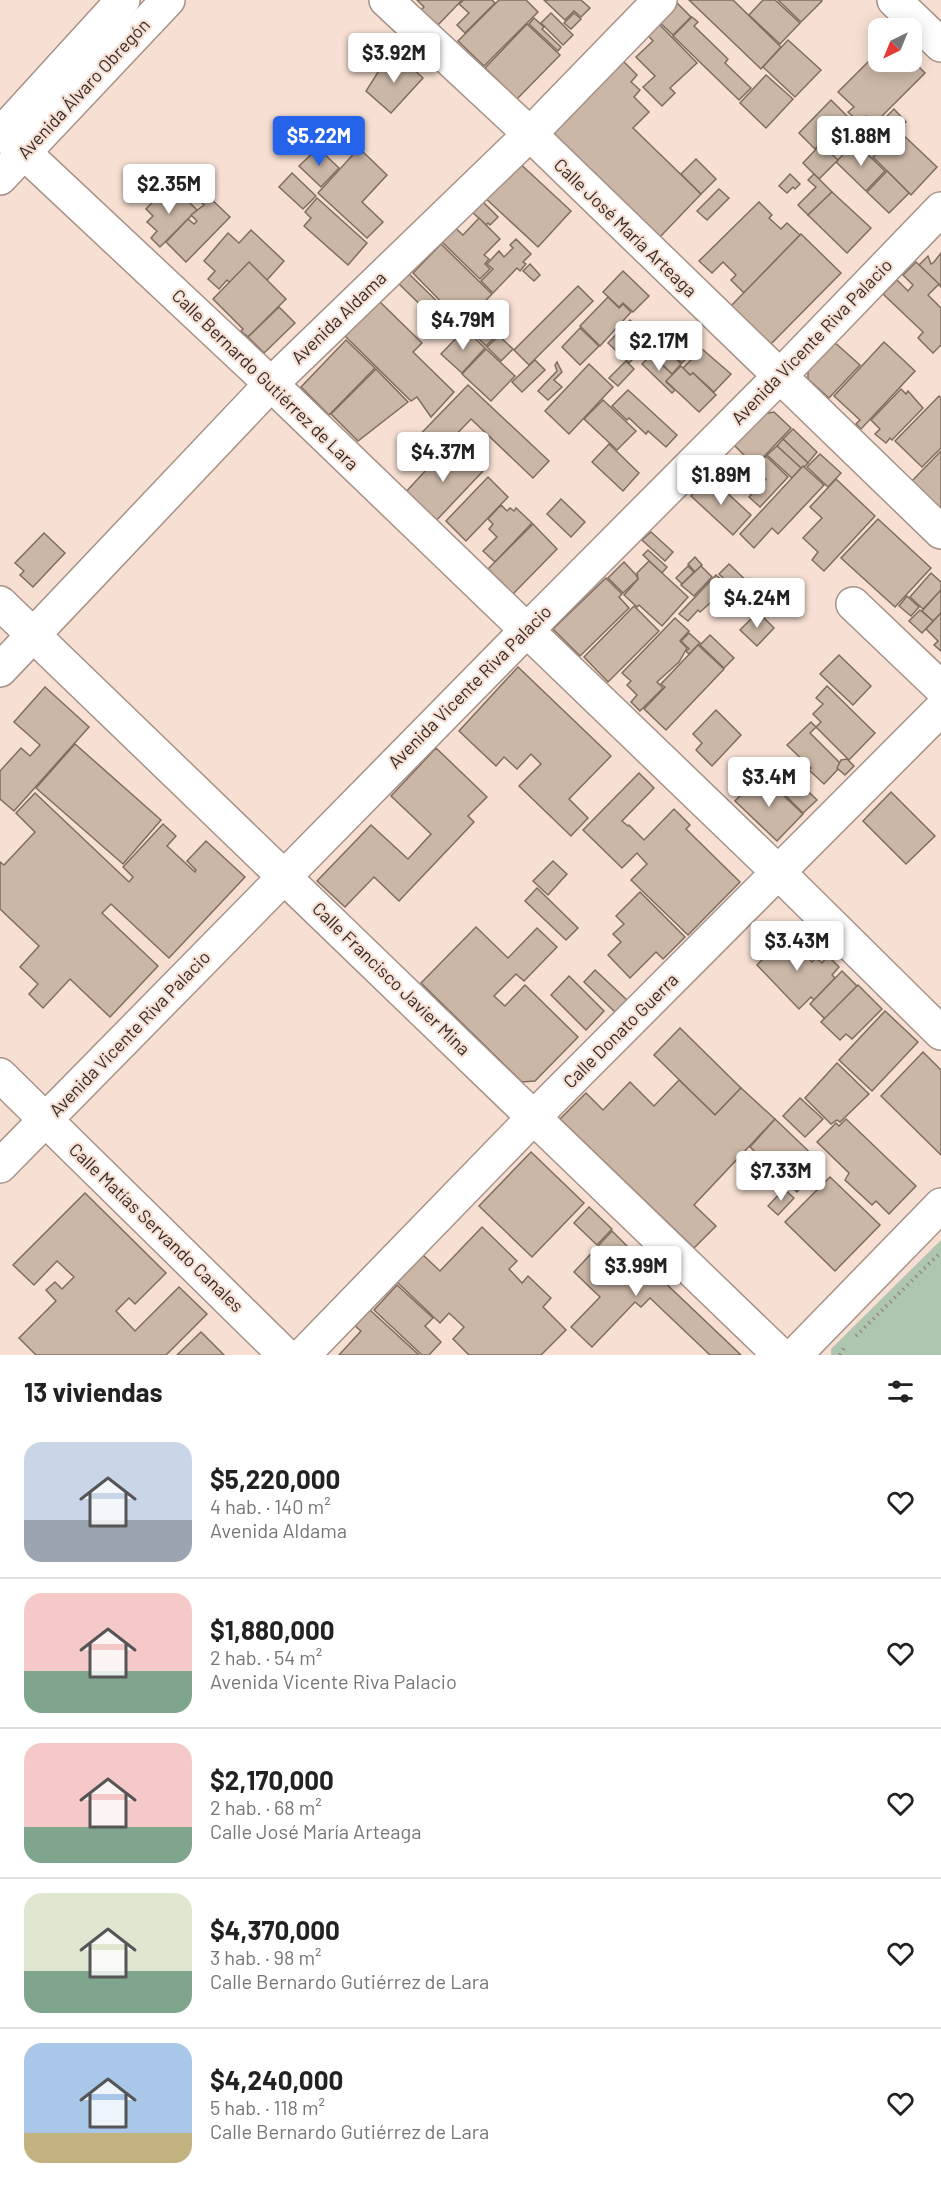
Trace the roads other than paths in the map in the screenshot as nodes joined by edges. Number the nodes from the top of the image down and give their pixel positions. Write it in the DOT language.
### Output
graph roads {
  1 [pos="123,0"];
  2 [pos="168,0"];
  3 [pos="386,0"];
  4 [pos="660,0"];
  5 [pos="894,0"];
  6 [pos="941,45"];
  7 [pos="530,134"];
  8 [pos="7,137"];
  9 [pos="0,178"];
  10 [pos="941,209"];
  11 [pos="779,377"];
  12 [pos="270,384"];
  13 [pos="941,532"];
  14 [pos="0,603"];
  15 [pos="853,604"];
  16 [pos="526,631"];
  17 [pos="33,635"];
  18 [pos="0,670"];
  19 [pos="941,688"];
  20 [pos="941,709"];
  21 [pos="779,873"];
  22 [pos="284,876"];
  23 [pos="941,1033"];
  24 [pos="0,1075"];
  25 [pos="534,1117"];
  26 [pos="45,1120"];
  27 [pos="0,1166"];
  28 [pos="941,1204"];
  29 [pos="285,1355"];
  30 [pos="303,1355"];
  31 [pos="780,1355"];
  32 [pos="795,1355"];
  1 -- 8 [label="street, Avenida Álvaro Obregón"];
  2 -- 8 [label="street, Avenida Álvaro Obregón"];
  3 -- 7 [label="street, Calle José María Arteaga"];
  4 -- 7 [label="street, Avenida Aldama"];
  5 -- 6 [label="street"];
  7 -- 11 [label="street, Calle José María Arteaga"];
  7 -- 12 [label="street, Avenida Aldama"];
  8 -- 9 [label="street, Avenida Álvaro Obregón"];
  8 -- 12 [label="street, Calle Bernardo Gutiérrez de Lara"];
  10 -- 11 [label="street, Avenida Vicente Riva Palacio"];
  11 -- 13 [label="street, Calle José María Arteaga"];
  11 -- 16 [label="street, Avenida Vicente Riva Palacio"];
  12 -- 16 [label="street, Calle Bernardo Gutiérrez de Lara"];
  12 -- 17 [label="street, Avenida Aldama"];
  14 -- 17 [label="street, Calle Francisco Javier Mina"];
  15 -- 19 [label="street"];
  16 -- 21 [label="street, Calle Bernardo Gutiérrez de Lara"];
  16 -- 22 [label="street, Avenida Vicente Riva Palacio"];
  17 -- 18 [label="street, Avenida Aldama"];
  17 -- 22 [label="street, Calle Francisco Javier Mina"];
  20 -- 21 [label="street, Calle Donato Guerra"];
  21 -- 23 [label="street, Calle Bernardo Gutiérrez de Lara"];
  21 -- 25 [label="street, Calle Donato Guerra"];
  22 -- 25 [label="street, Calle Francisco Javier Mina"];
  22 -- 26 [label="street, Avenida Vicente Riva Palacio"];
  24 -- 26 [label="street, Calle Matías Servando Canales"];
  25 -- 30 [label="street, Calle Donato Guerra"];
  25 -- 31 [label="street, Calle Francisco Javier Mina"];
  26 -- 27 [label="street, Avenida Vicente Riva Palacio"];
  26 -- 29 [label="street, Calle Matías Servando Canales"];
  28 -- 32 [label="street"];
}
